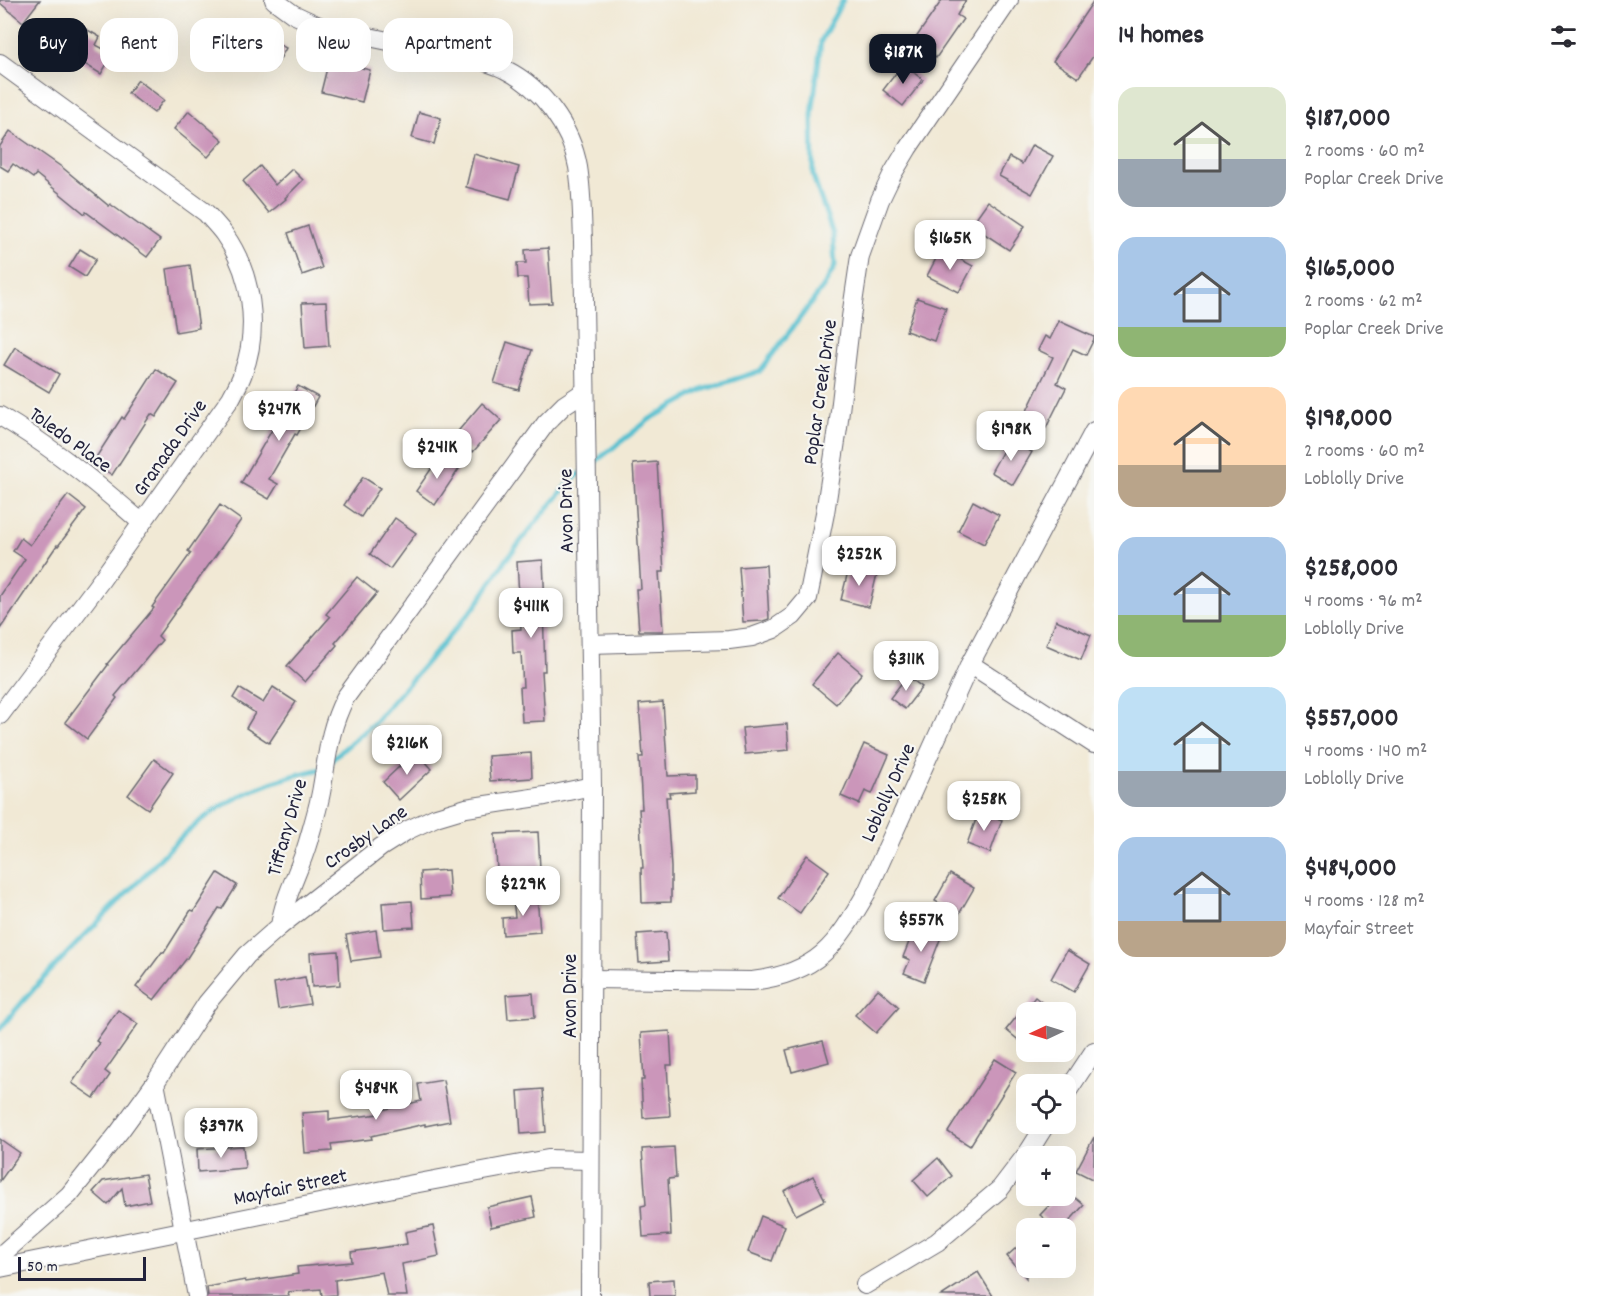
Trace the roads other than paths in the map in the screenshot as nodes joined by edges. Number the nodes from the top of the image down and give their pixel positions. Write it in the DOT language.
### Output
graph roads {
  1 [pos="274,0"];
  2 [pos="1009,0"];
  3 [pos="0,63"];
  4 [pos="585,391"];
  5 [pos="0,416"];
  6 [pos="1094,432"];
  7 [pos="142,523"];
  8 [pos="590,644"];
  9 [pos="970,664"];
  10 [pos="0,715"];
  11 [pos="1094,744"];
  12 [pos="592,786"];
  13 [pos="280,926"];
  14 [pos="591,979"];
  15 [pos="1094,1051"];
  16 [pos="1076,1078"];
  17 [pos="154,1083"];
  18 [pos="1040,1134"];
  19 [pos="590,1160"];
  20 [pos="184,1231"];
  21 [pos="0,1256"];
  22 [pos="0,1268"];
  23 [pos="865,1285"];
  24 [pos="197,1296"];
  25 [pos="590,1296"];
  1 -- 4 [label="street, Avon Drive"];
  2 -- 8 [label="street, Poplar Creek Drive"];
  3 -- 7 [label="street, Granada Drive"];
  4 -- 8 [label="street, Avon Drive"];
  4 -- 13 [label="street, Tiffany Drive"];
  5 -- 7 [label="street, Toledo Place"];
  6 -- 9 [label="street, Loblolly Drive"];
  7 -- 10 [label="street, Granada Drive"];
  8 -- 12 [label="street, Avon Drive"];
  9 -- 11 [label="street"];
  9 -- 14 [label="street, Loblolly Drive"];
  12 -- 13 [label="street, Crosby Lane"];
  12 -- 14 [label="street, Avon Drive"];
  13 -- 17 [label="street"];
  14 -- 19 [label="street, Avon Drive"];
  15 -- 16 [label="street"];
  17 -- 20 [label="street"];
  17 -- 21 [label="street"];
  18 -- 23 [label="street"];
  19 -- 20 [label="street, Mayfair Street"];
  19 -- 25 [label="street, Avon Drive"];
  20 -- 22 [label="street, Mayfair Street"];
  20 -- 24 [label="street"];
}
